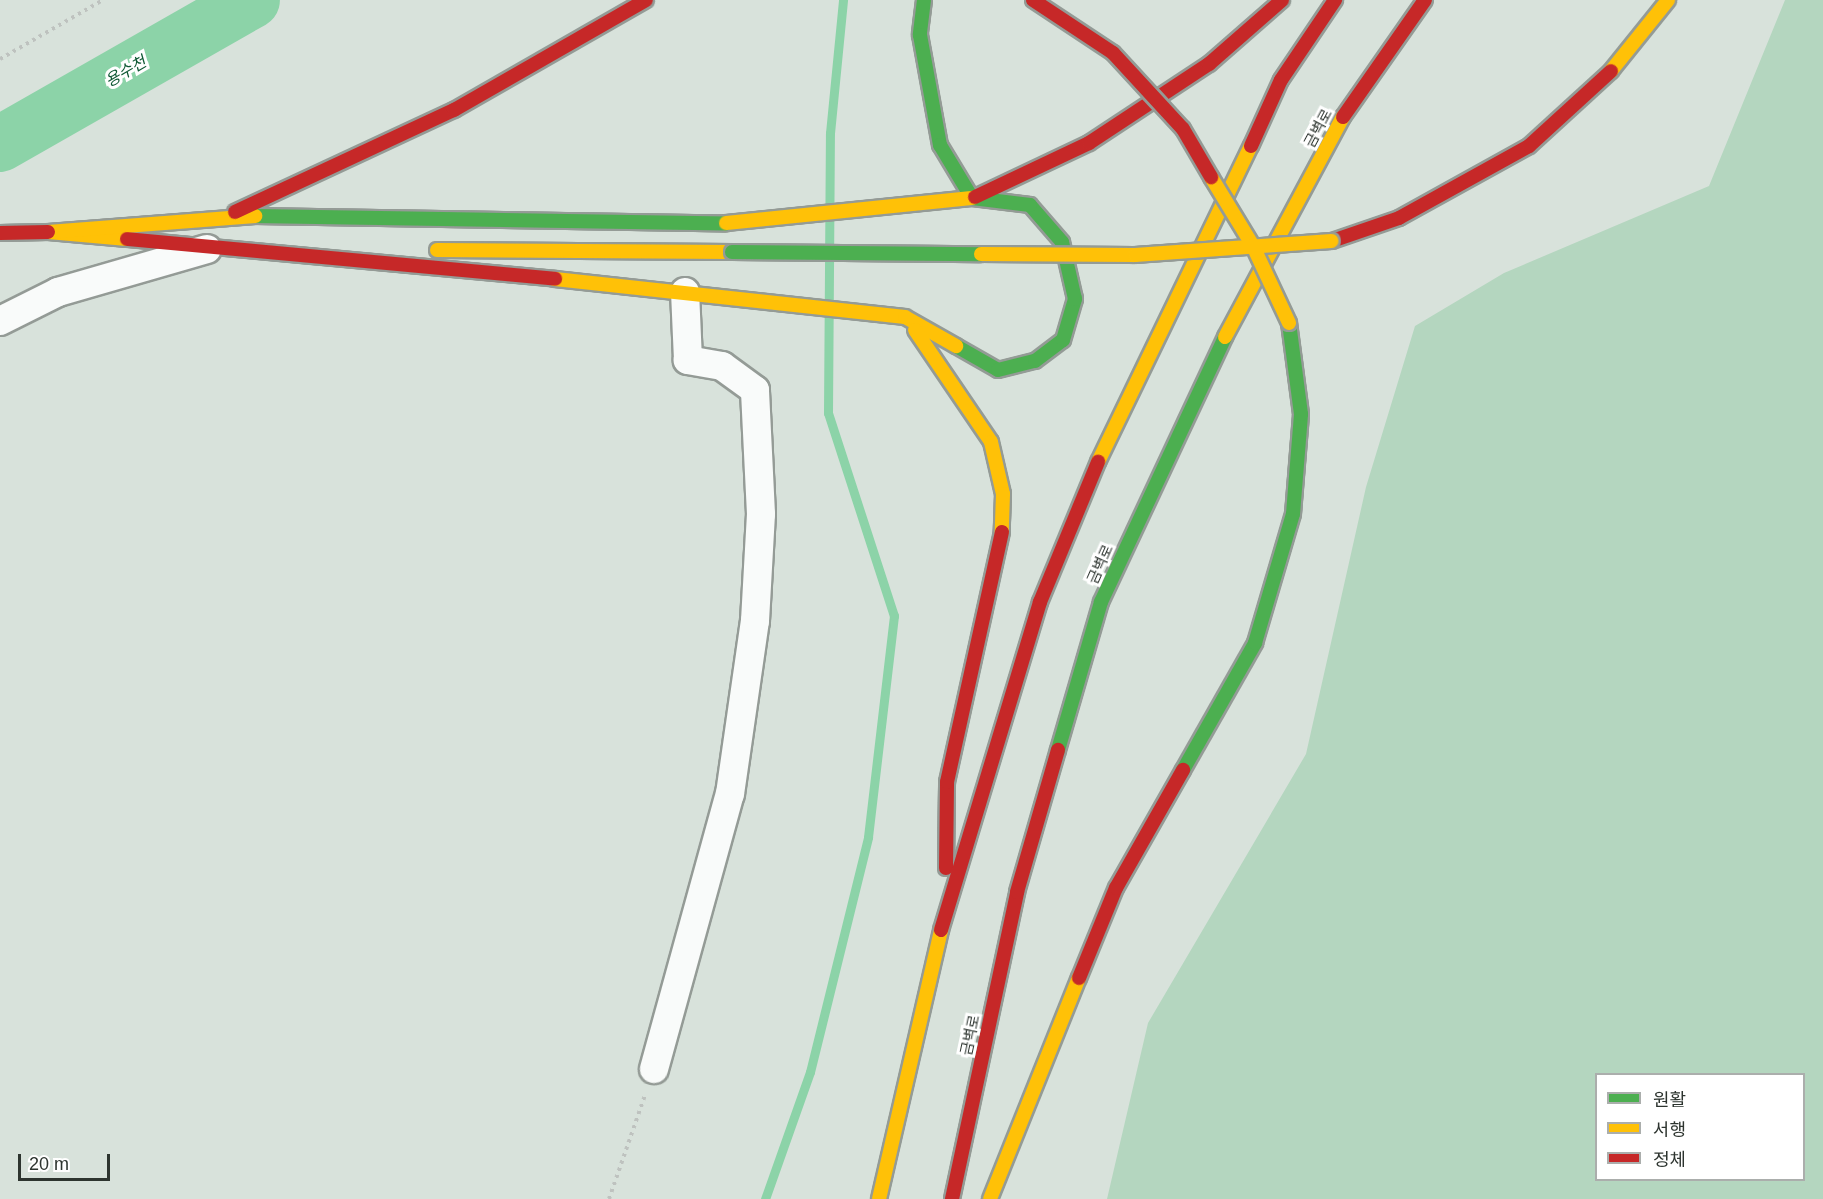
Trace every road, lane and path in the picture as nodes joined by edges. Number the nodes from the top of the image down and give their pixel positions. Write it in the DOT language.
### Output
graph roads {
  1 [pos="103,0"];
  2 [pos="646,0"];
  3 [pos="924,0"];
  4 [pos="1033,0"];
  5 [pos="1282,0"];
  6 [pos="1335,0"];
  7 [pos="1425,0"];
  8 [pos="1668,0"];
  9 [pos="0,60"];
  10 [pos="972,198"];
  11 [pos="227,216"];
  12 [pos="48,232"];
  13 [pos="0,233"];
  14 [pos="210,248"];
  15 [pos="685,292"];
  16 [pos="905,317"];
  17 [pos="0,321"];
  18 [pos="946,908"];
  19 [pos="654,1069"];
  20 [pos="609,1199"];
  21 [pos="879,1199"];
  22 [pos="952,1199"];
  23 [pos="990,1199"];
  1 -- 9 [label="path"];
  2 -- 11 [label="main road"];
  3 -- 10 [label="main road"];
  4 -- 23 [label="main road, bridge"];
  5 -- 10 [label="main road"];
  6 -- 18 [label="main road"];
  7 -- 22 [label="main road, 금벽로"];
  8 -- 14 [label="main road, bridge"];
  10 -- 11 [label="main road"];
  10 -- 16 [label="main road"];
  11 -- 12 [label="main road"];
  12 -- 13 [label="main road"];
  12 -- 14 [label="main road"];
  14 -- 15 [label="main road"];
  14 -- 17 [label="street"];
  15 -- 16 [label="main road"];
  15 -- 19 [label="street"];
  16 -- 18 [label="main road"];
  18 -- 21 [label="main road"];
  19 -- 20 [label="path"];
}
